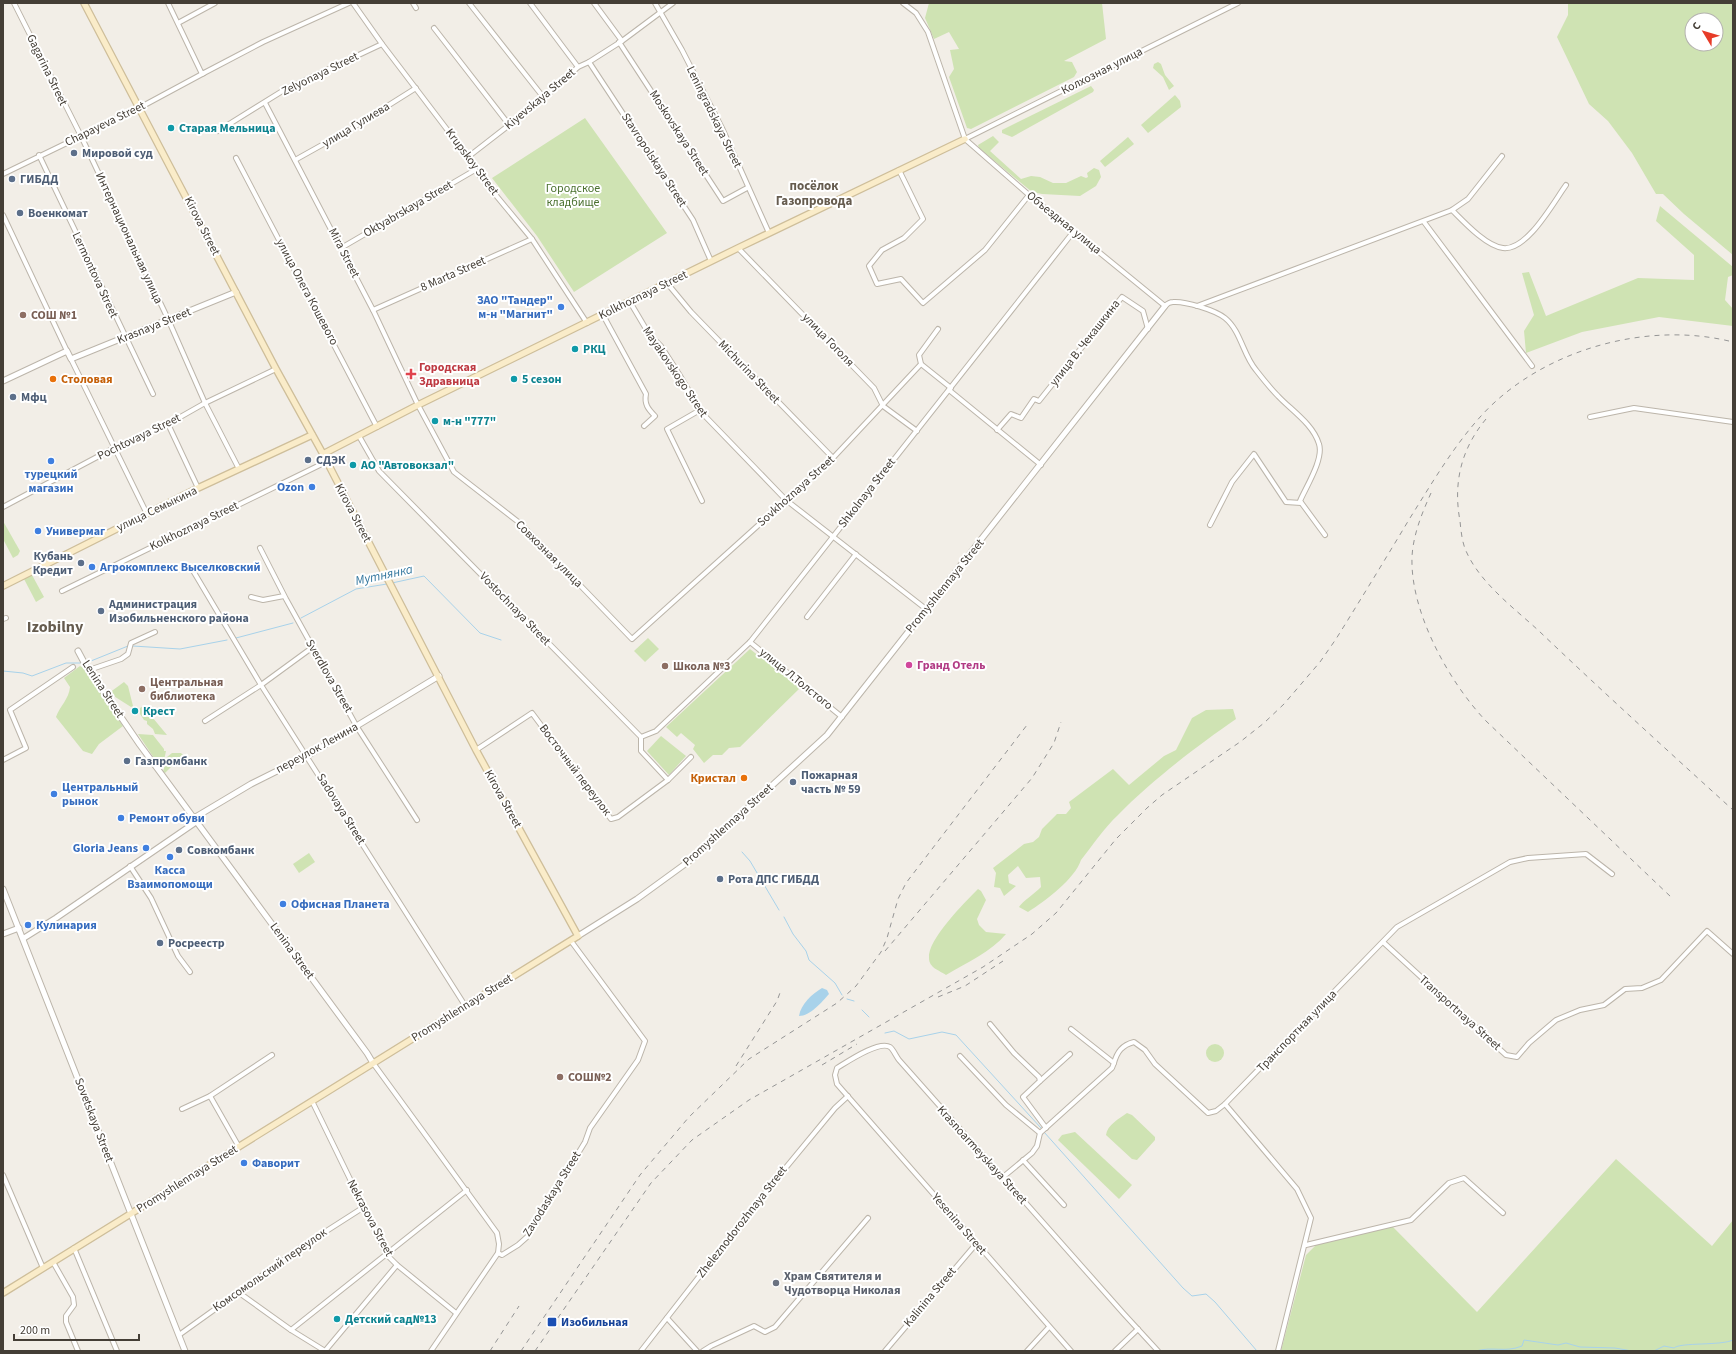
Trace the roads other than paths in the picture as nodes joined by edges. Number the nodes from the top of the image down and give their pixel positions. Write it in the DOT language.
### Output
graph roads {
  1 [pos="14,3"];
  2 [pos="84,3"];
  3 [pos="168,3"];
  4 [pos="215,3"];
  5 [pos="349,3"];
  6 [pos="353,3"];
  7 [pos="413,3"];
  8 [pos="469,3"];
  9 [pos="530,3"];
  10 [pos="594,3"];
  11 [pos="655,3"];
  12 [pos="673,3"];
  13 [pos="903,3"];
  14 [pos="1238,3"];
  15 [pos="416,8"];
  16 [pos="661,12"];
  17 [pos="178,23"];
  18 [pos="434,28"];
  19 [pos="621,41"];
  20 [pos="382,44"];
  21 [pos="589,62"];
  22 [pos="578,67"];
  23 [pos="204,73"];
  24 [pos="416,88"];
  25 [pos="544,98"];
  26 [pos="265,103"];
  27 [pos="139,108"];
  28 [pos="510,126"];
  29 [pos="218,131"];
  30 [pos="80,136"];
  31 [pos="965,140"];
  32 [pos="39,155"];
  33 [pos="1502,156"];
  34 [pos="468,157"];
  35 [pos="236,158"];
  36 [pos="295,160"];
  37 [pos="475,170"];
  38 [pos="899,170"];
  39 [pos="3,174"];
  40 [pos="1566,185"];
  41 [pos="747,188"];
  42 [pos="1029,195"];
  43 [pos="1452,210"];
  44 [pos="3,215"];
  45 [pos="1424,222"];
  46 [pos="1074,231"];
  47 [pos="769,233"];
  48 [pos="532,238"];
  49 [pos="341,248"];
  50 [pos="738,248"];
  51 [pos="711,261"];
  52 [pos="666,284"];
  53 [pos="236,292"];
  54 [pos="630,302"];
  55 [pos="1165,306"];
  56 [pos="1196,307"];
  57 [pos="373,310"];
  58 [pos="604,315"];
  59 [pos="168,320"];
  60 [pos="587,322"];
  61 [pos="1148,328"];
  62 [pos="938,329"];
  63 [pos="125,337"];
  64 [pos="67,351"];
  65 [pos="71,359"];
  66 [pos="921,364"];
  67 [pos="1532,366"];
  68 [pos="276,369"];
  69 [pos="3,381"];
  70 [pos="950,389"];
  71 [pos="153,394"];
  72 [pos="205,403"];
  73 [pos="418,406"];
  74 [pos="884,406"];
  75 [pos="700,410"];
  76 [pos="1590,417"];
  77 [pos="1733,422"];
  78 [pos="168,424"];
  79 [pos="644,426"];
  80 [pos="377,427"];
  81 [pos="997,430"];
  82 [pos="916,431"];
  83 [pos="312,436"];
  84 [pos="359,436"];
  85 [pos="114,448"];
  86 [pos="323,454"];
  87 [pos="833,458"];
  88 [pos="326,462"];
  89 [pos="1041,466"];
  90 [pos="239,469"];
  91 [pos="459,476"];
  92 [pos="198,488"];
  93 [pos="786,500"];
  94 [pos="702,501"];
  95 [pos="1301,503"];
  96 [pos="3,507"];
  97 [pos="147,514"];
  98 [pos="1210,525"];
  99 [pos="1325,535"];
  100 [pos="833,536"];
  101 [pos="260,548"];
  102 [pos="856,554"];
  103 [pos="192,569"];
  104 [pos="3,586"];
  105 [pos="62,590"];
  106 [pos="284,596"];
  107 [pos="251,597"];
  108 [pos="926,609"];
  109 [pos="807,617"];
  110 [pos="155,632"];
  111 [pos="750,642"];
  112 [pos="313,648"];
  113 [pos="78,651"];
  114 [pos="73,667"];
  115 [pos="88,668"];
  116 [pos="439,676"];
  117 [pos="261,685"];
  118 [pos="842,717"];
  119 [pos="205,721"];
  120 [pos="357,727"];
  121 [pos="641,737"];
  122 [pos="476,750"];
  123 [pos="308,756"];
  124 [pos="691,757"];
  125 [pos="3,760"];
  126 [pos="668,780"];
  127 [pos="195,820"];
  128 [pos="417,820"];
  129 [pos="130,866"];
  130 [pos="1612,874"];
  131 [pos="3,889"];
  132 [pos="19,928"];
  133 [pos="3,934"];
  134 [pos="578,936"];
  135 [pos="24,938"];
  136 [pos="571,941"];
  137 [pos="1383,942"];
  138 [pos="1733,954"];
  139 [pos="190,972"];
  140 [pos="466,1007"];
  141 [pos="990,1024"];
  142 [pos="1071,1029"];
  143 [pos="1070,1054"];
  144 [pos="272,1055"];
  145 [pos="960,1056"];
  146 [pos="373,1063"];
  147 [pos="1114,1063"];
  148 [pos="1040,1081"];
  149 [pos="210,1096"];
  150 [pos="848,1096"];
  151 [pos="312,1101"];
  152 [pos="1224,1104"];
  153 [pos="182,1109"];
  154 [pos="1046,1128"];
  155 [pos="1040,1133"];
  156 [pos="239,1147"];
  157 [pos="1023,1160"];
  158 [pos="3,1175"];
  159 [pos="1003,1177"];
  160 [pos="467,1190"];
  161 [pos="1064,1205"];
  162 [pos="364,1207"];
  163 [pos="1503,1213"];
  164 [pos="131,1214"];
  165 [pos="868,1218"];
  166 [pos="976,1244"];
  167 [pos="1306,1245"];
  168 [pos="74,1248"];
  169 [pos="498,1253"];
  170 [pos="387,1254"];
  171 [pos="53,1262"];
  172 [pos="397,1265"];
  173 [pos="43,1268"];
  174 [pos="238,1292"];
  175 [pos="3,1293"];
  176 [pos="456,1313"];
  177 [pos="667,1318"];
  178 [pos="1049,1327"];
  179 [pos="1138,1329"];
  180 [pos="291,1330"];
  181 [pos="179,1336"];
  182 [pos="78,1351"];
  183 [pos="117,1351"];
  184 [pos="185,1351"];
  185 [pos="431,1351"];
  186 [pos="641,1351"];
  187 [pos="697,1351"];
  188 [pos="703,1351"];
  189 [pos="885,1351"];
  190 [pos="1027,1351"];
  191 [pos="1071,1351"];
  192 [pos="1115,1351"];
  193 [pos="1158,1351"];
  194 [pos="1278,1351"];
  1 -- 30 [label="street, Gagarina Street"];
  2 -- 27 [label="main road, Kirova Street"];
  3 -- 17 [label="street"];
  4 -- 17 [label="street"];
  5 -- 23 [label="street, Chapayeva Street"];
  6 -- 20 [label="street, Krupskoy Street"];
  7 -- 15 [label="street"];
  8 -- 25 [label="street"];
  9 -- 22 [label="street"];
  10 -- 19 [label="street, Moskovskaya Street"];
  11 -- 16 [label="street, Leningradskaya Street"];
  12 -- 16 [label="street, Kiyevskaya Street"];
  13 -- 31 [label="street"];
  14 -- 31 [label="street, Колхозная улица"];
  16 -- 19 [label="street, Kiyevskaya Street"];
  16 -- 41 [label="street, Leningradskaya Street"];
  17 -- 23 [label="street"];
  18 -- 28 [label="street"];
  19 -- 21 [label="street, Kiyevskaya Street"];
  19 -- 41 [label="street, Moskovskaya Street"];
  20 -- 24 [label="street, Krupskoy Street"];
  20 -- 26 [label="street, Zelyonaya Street"];
  21 -- 22 [label="street, Kiyevskaya Street"];
  21 -- 51 [label="street, Stavropolskaya Street"];
  22 -- 25 [label="street, Kiyevskaya Street"];
  23 -- 27 [label="street, Chapayeva Street"];
  24 -- 34 [label="street, Krupskoy Street"];
  24 -- 36 [label="street, улица Гулиева"];
  25 -- 28 [label="street, Kiyevskaya Street"];
  26 -- 29 [label="street, Zelyonaya Street"];
  26 -- 36 [label="street, Mira Street"];
  27 -- 30 [label="street, Chapayeva Street"];
  27 -- 53 [label="main road, Kirova Street"];
  28 -- 34 [label="street, Kiyevskaya Street"];
  30 -- 32 [label="street, Chapayeva Street"];
  30 -- 59 [label="street, Интернациональная улица"];
  31 -- 38 [label="main road, Kolkhoznaya Street"];
  31 -- 42 [label="street, Объездная улица"];
  32 -- 39 [label="street, Chapayeva Street"];
  32 -- 63 [label="street, Lermontova Street"];
  33 -- 43 [label="street"];
  34 -- 37 [label="street, Krupskoy Street"];
  35 -- 80 [label="street, улица Олега Кошевого"];
  36 -- 49 [label="street, Mira Street"];
  37 -- 48 [label="street, Krupskoy Street"];
  37 -- 49 [label="street, Oktyabrskaya Street"];
  38 -- 42 [label="street"];
  38 -- 47 [label="main road, Kolkhoznaya Street"];
  40 -- 43 [label="street"];
  41 -- 47 [label="street, Leningradskaya Street"];
  42 -- 46 [label="street, Объездная улица"];
  43 -- 45 [label="street"];
  44 -- 64 [label="street"];
  45 -- 56 [label="street"];
  45 -- 67 [label="street"];
  46 -- 55 [label="street, Объездная улица"];
  46 -- 70 [label="street, Shkolnaya Street"];
  47 -- 50 [label="main road, Kolkhoznaya Street"];
  48 -- 57 [label="street, 8 Marta Street"];
  48 -- 60 [label="street, Krupskoy Street"];
  49 -- 57 [label="street, Mira Street"];
  50 -- 51 [label="main road, Kolkhoznaya Street"];
  50 -- 74 [label="street, улица Гоголя"];
  51 -- 52 [label="main road, Kolkhoznaya Street"];
  52 -- 54 [label="main road, Kolkhoznaya Street"];
  52 -- 87 [label="street, Michurina Street"];
  53 -- 59 [label="street, Krasnaya Street"];
  53 -- 68 [label="main road, Kirova Street"];
  54 -- 58 [label="main road, Kolkhoznaya Street"];
  54 -- 75 [label="street, Mayakovskogo Street"];
  55 -- 56 [label="street"];
  55 -- 61 [label="street, Promyshlennaya Street"];
  56 -- 95 [label="street"];
  57 -- 73 [label="street, Mira Street"];
  58 -- 60 [label="main road, Kolkhoznaya Street"];
  58 -- 79 [label="street"];
  59 -- 63 [label="street, Krasnaya Street"];
  59 -- 72 [label="street, Интернациональная улица"];
  60 -- 73 [label="main road, Kolkhoznaya Street"];
  61 -- 81 [label="street, улица В. Чекашкина"];
  61 -- 89 [label="street, Promyshlennaya Street"];
  62 -- 66 [label="street, Sovkhoznaya Street"];
  63 -- 65 [label="street, Krasnaya Street"];
  63 -- 71 [label="street, Lermontova Street"];
  64 -- 65 [label="street"];
  64 -- 69 [label="street"];
  65 -- 85 [label="street"];
  66 -- 70 [label="street"];
  66 -- 74 [label="street, Sovkhoznaya Street"];
  68 -- 72 [label="street, Pochtovaya Street"];
  68 -- 83 [label="main road, Kirova Street"];
  70 -- 81 [label="street"];
  70 -- 82 [label="street, Shkolnaya Street"];
  72 -- 78 [label="street, Pochtovaya Street"];
  72 -- 90 [label="street, Интернациональная улица"];
  73 -- 80 [label="main road, Kolkhoznaya Street"];
  73 -- 91 [label="street, Mira Street"];
  74 -- 82 [label="street, улица Гоголя"];
  74 -- 87 [label="street, Sovkhoznaya Street"];
  75 -- 93 [label="street, Mayakovskogo Street"];
  75 -- 94 [label="street"];
  76 -- 77 [label="street"];
  78 -- 85 [label="street, Pochtovaya Street"];
  78 -- 92 [label="street"];
  80 -- 84 [label="main road, Kolkhoznaya Street"];
  81 -- 89 [label="street"];
  82 -- 100 [label="street, Shkolnaya Street"];
  83 -- 86 [label="main road, Kirova Street"];
  83 -- 90 [label="main road, улица Семыкина"];
  84 -- 86 [label="main road, Kolkhoznaya Street"];
  84 -- 121 [label="street, Vostochnaya Street"];
  85 -- 96 [label="street, Pochtovaya Street"];
  85 -- 97 [label="street"];
  86 -- 88 [label="main road, Kirova Street"];
  87 -- 93 [label="street, Sovkhoznaya Street"];
  88 -- 105 [label="street, Kolkhoznaya Street"];
  88 -- 116 [label="main road, Kirova Street"];
  89 -- 108 [label="street, Promyshlennaya Street"];
  90 -- 92 [label="main road, улица Семыкина"];
  91 -- 93 [label="street, Sovkhoznaya Street"];
  92 -- 97 [label="main road, улица Семыкина"];
  93 -- 100 [label="street, Mayakovskogo Street"];
  95 -- 98 [label="street"];
  95 -- 99 [label="street"];
  97 -- 104 [label="main road, улица Семыкина"];
  100 -- 102 [label="street, Mayakovskogo Street"];
  100 -- 111 [label="street, Shkolnaya Street"];
  101 -- 106 [label="street, Sverdlova Street"];
  102 -- 108 [label="street, Mayakovskogo Street"];
  102 -- 109 [label="street"];
  103 -- 117 [label="street, Sadovaya Street"];
  106 -- 107 [label="street"];
  106 -- 112 [label="street, Sverdlova Street"];
  108 -- 118 [label="street, Promyshlennaya Street"];
  110 -- 115 [label="street"];
  111 -- 118 [label="street, улица Л.Толстого"];
  111 -- 121 [label="street, Shkolnaya Street"];
  112 -- 117 [label="street"];
  112 -- 120 [label="street, Sverdlova Street"];
  113 -- 115 [label="street, Lenina Street"];
  114 -- 125 [label="street"];
  115 -- 127 [label="street, Lenina Street"];
  116 -- 120 [label="street, переулок Ленина"];
  116 -- 122 [label="main road, Kirova Street"];
  117 -- 119 [label="street"];
  117 -- 123 [label="street, Sadovaya Street"];
  118 -- 134 [label="street, Promyshlennaya Street"];
  120 -- 123 [label="street, переулок Ленина"];
  120 -- 128 [label="street, Sverdlova Street"];
  121 -- 126 [label="street"];
  122 -- 126 [label="street, Восточный переулок"];
  122 -- 134 [label="main road, Kirova Street"];
  123 -- 127 [label="street, переулок Ленина"];
  123 -- 140 [label="street, Sadovaya Street"];
  124 -- 126 [label="street, Восточный переулок"];
  127 -- 129 [label="street, переулок Ленина"];
  127 -- 146 [label="street, Lenina Street"];
  129 -- 135 [label="street, переулок Ленина"];
  129 -- 139 [label="street"];
  130 -- 137 [label="street, Транспортная улица"];
  131 -- 132 [label="street, Sovetskaya Street"];
  132 -- 133 [label="street"];
  132 -- 135 [label="street, Sovetskaya Street"];
  134 -- 136 [label="main road, Promyshlennaya Street"];
  135 -- 164 [label="street, Sovetskaya Street"];
  136 -- 140 [label="main road, Promyshlennaya Street"];
  136 -- 169 [label="street, Zavodaskaya Street"];
  137 -- 138 [label="street, Transportnaya Street"];
  137 -- 152 [label="street, Транспортная улица"];
  140 -- 146 [label="main road, Promyshlennaya Street"];
  141 -- 148 [label="street"];
  142 -- 147 [label="street"];
  143 -- 148 [label="street"];
  144 -- 149 [label="street"];
  145 -- 155 [label="street"];
  146 -- 151 [label="main road, Promyshlennaya Street"];
  146 -- 160 [label="street, Lenina Street"];
  147 -- 152 [label="street, Транспортная улица"];
  147 -- 154 [label="street"];
  148 -- 154 [label="street"];
  149 -- 153 [label="street"];
  149 -- 156 [label="street"];
  150 -- 159 [label="street, Krasnoarmeyskaya Street"];
  150 -- 166 [label="street, Yesenina Street"];
  150 -- 177 [label="street, Zheleznodorozhnaya Street"];
  151 -- 156 [label="main road, Promyshlennaya Street"];
  151 -- 162 [label="street, Nekrasova Street"];
  152 -- 167 [label="street"];
  154 -- 155 [label="street"];
  155 -- 157 [label="street"];
  156 -- 164 [label="main road, Promyshlennaya Street"];
  157 -- 159 [label="street"];
  157 -- 161 [label="street"];
  158 -- 173 [label="street"];
  159 -- 179 [label="street, Krasnoarmeyskaya Street"];
  160 -- 169 [label="street, Lenina Street"];
  160 -- 170 [label="street"];
  162 -- 170 [label="street, Nekrasova Street"];
  162 -- 174 [label="street, Комсомольский переулок"];
  163 -- 167 [label="street"];
  164 -- 168 [label="main road, Promyshlennaya Street"];
  164 -- 181 [label="street, Sovetskaya Street"];
  165 -- 188 [label="street"];
  166 -- 178 [label="street, Yesenina Street"];
  166 -- 189 [label="street, Kalinina Street"];
  167 -- 194 [label="street"];
  168 -- 171 [label="main road, Promyshlennaya Street"];
  168 -- 183 [label="street"];
  169 -- 176 [label="street"];
  170 -- 172 [label="street, Nekrasova Street"];
  170 -- 180 [label="street"];
  171 -- 173 [label="main road, Promyshlennaya Street"];
  171 -- 182 [label="street"];
  172 -- 176 [label="street, Nekrasova Street"];
  172 -- 180 [label="street"];
  173 -- 175 [label="main road, Promyshlennaya Street"];
  174 -- 180 [label="street"];
  174 -- 181 [label="street, Комсомольский переулок"];
  176 -- 185 [label="street"];
  177 -- 186 [label="street, Zheleznodorozhnaya Street"];
  177 -- 187 [label="street"];
  178 -- 190 [label="street"];
  178 -- 191 [label="street, Yesenina Street"];
  179 -- 192 [label="street"];
  179 -- 193 [label="street, Krasnoarmeyskaya Street"];
  181 -- 184 [label="street, Sovetskaya Street"];
}
